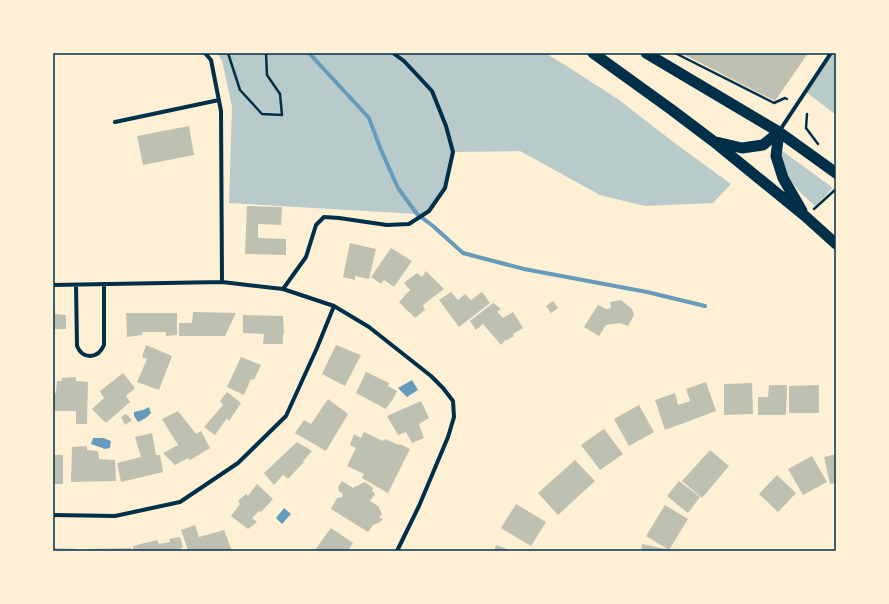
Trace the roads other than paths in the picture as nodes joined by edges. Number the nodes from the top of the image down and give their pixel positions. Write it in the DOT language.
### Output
graph roads {
  1 [pos="205,53"];
  2 [pos="393,53"];
  3 [pos="593,53"];
  4 [pos="646,53"];
  5 [pos="831,53"];
  6 [pos="219,100"];
  7 [pos="115,122"];
  8 [pos="779,132"];
  9 [pos="713,141"];
  10 [pos="836,173"];
  11 [pos="805,216"];
  12 [pos="836,244"];
  13 [pos="222,282"];
  14 [pos="104,284"];
  15 [pos="53,285"];
  16 [pos="76,285"];
  17 [pos="283,289"];
  18 [pos="334,306"];
  19 [pos="53,515"];
  20 [pos="397,551"];
  1 -- 6 [label="street"];
  2 -- 17 [label="street"];
  3 -- 9 [label="highway"];
  4 -- 8 [label="highway"];
  5 -- 8 [label="street"];
  6 -- 7 [label="street"];
  6 -- 13 [label="street"];
  8 -- 9 [label="highway"];
  8 -- 10 [label="highway"];
  8 -- 11 [label="highway"];
  9 -- 11 [label="highway"];
  11 -- 12 [label="highway"];
  13 -- 14 [label="street"];
  13 -- 17 [label="street"];
  14 -- 16 [label="street"];
  14 -- 16 [label="street"];
  15 -- 16 [label="street"];
  17 -- 18 [label="street"];
  18 -- 19 [label="street"];
  18 -- 20 [label="street"];
}
